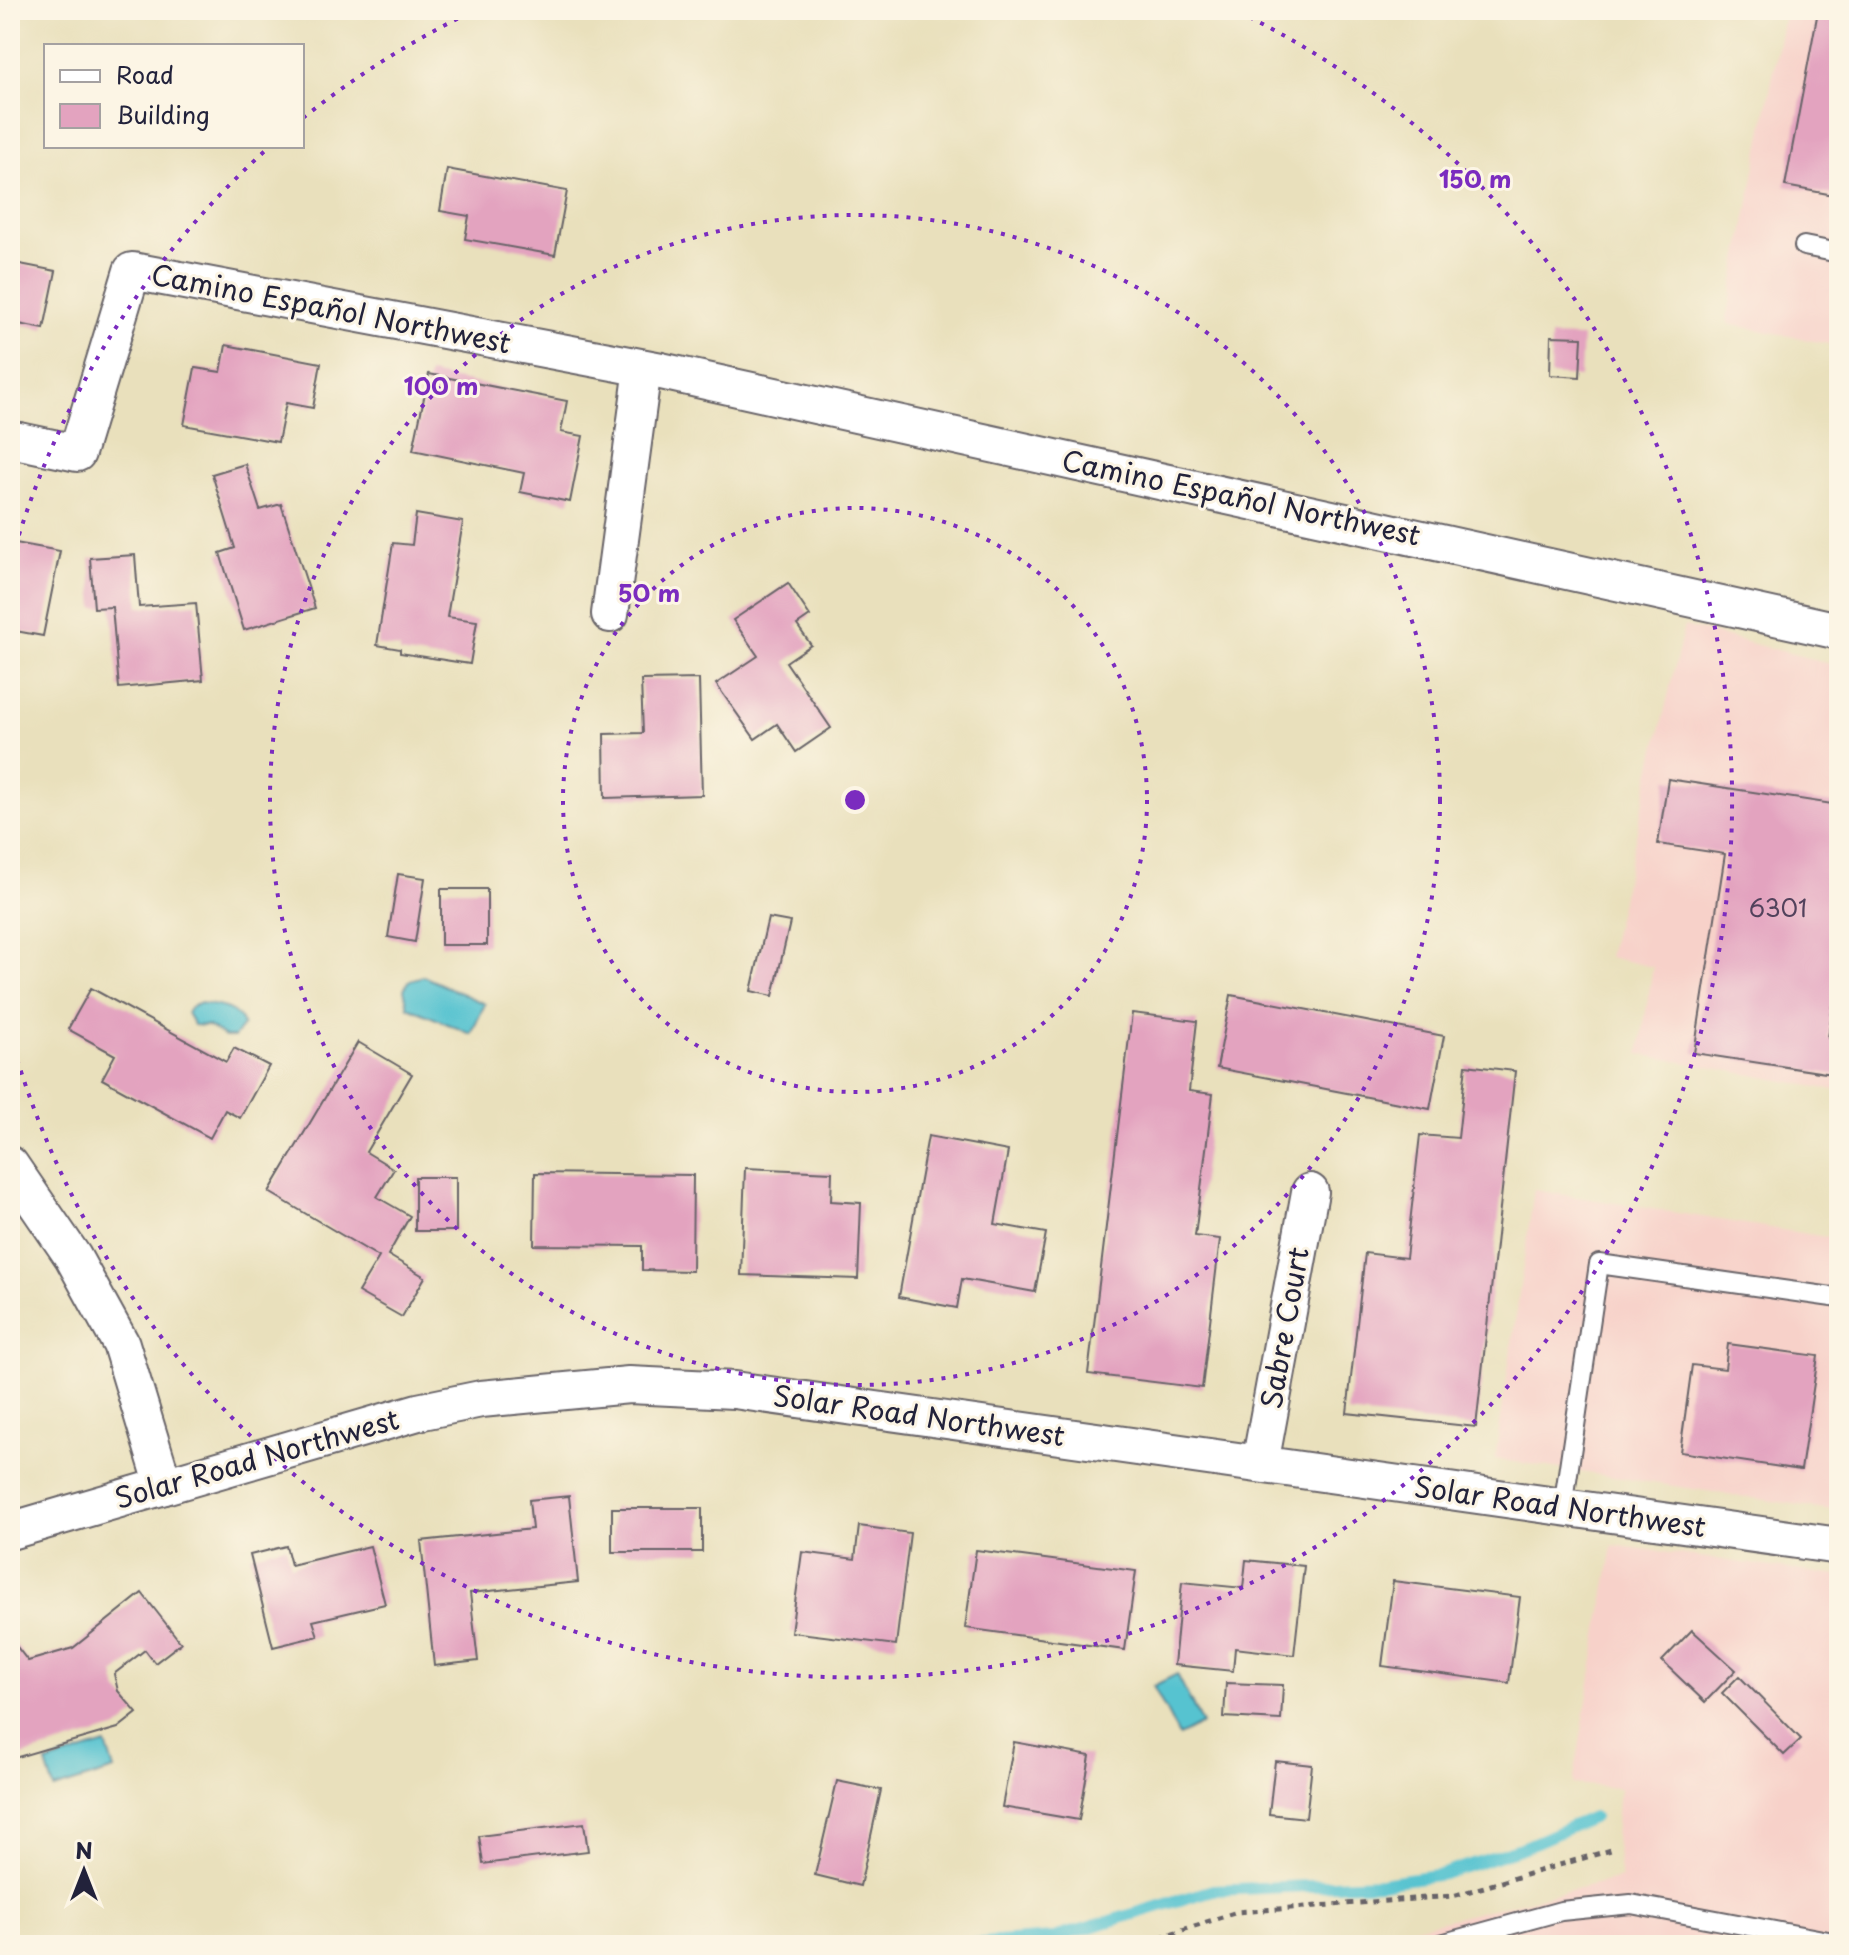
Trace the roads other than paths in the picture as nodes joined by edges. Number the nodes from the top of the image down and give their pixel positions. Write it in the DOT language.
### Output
graph roads {
  1 [pos="1804,246"];
  2 [pos="1839,253"];
  3 [pos="643,368"];
  4 [pos="10,439"];
  5 [pos="610,614"];
  6 [pos="1839,631"];
  7 [pos="10,1165"];
  8 [pos="1310,1192"];
  9 [pos="1839,1298"];
  10 [pos="1260,1464"];
  11 [pos="164,1486"];
  12 [pos="1563,1507"];
  13 [pos="10,1531"];
  14 [pos="1839,1546"];
  15 [pos="1839,1943"];
  16 [pos="1437,1945"];
  1 -- 2 [label="lane"];
  3 -- 4 [label="street, Camino Español Northwest"];
  3 -- 5 [label="street"];
  3 -- 6 [label="street, Camino Español Northwest"];
  7 -- 11 [label="street"];
  8 -- 10 [label="street, Sabre Court"];
  9 -- 12 [label="lane"];
  10 -- 11 [label="street, Solar Road Northwest"];
  10 -- 12 [label="street, Solar Road Northwest"];
  11 -- 13 [label="street, Solar Road Northwest"];
  12 -- 14 [label="street, Solar Road Northwest"];
  15 -- 16 [label="lane"];
}
